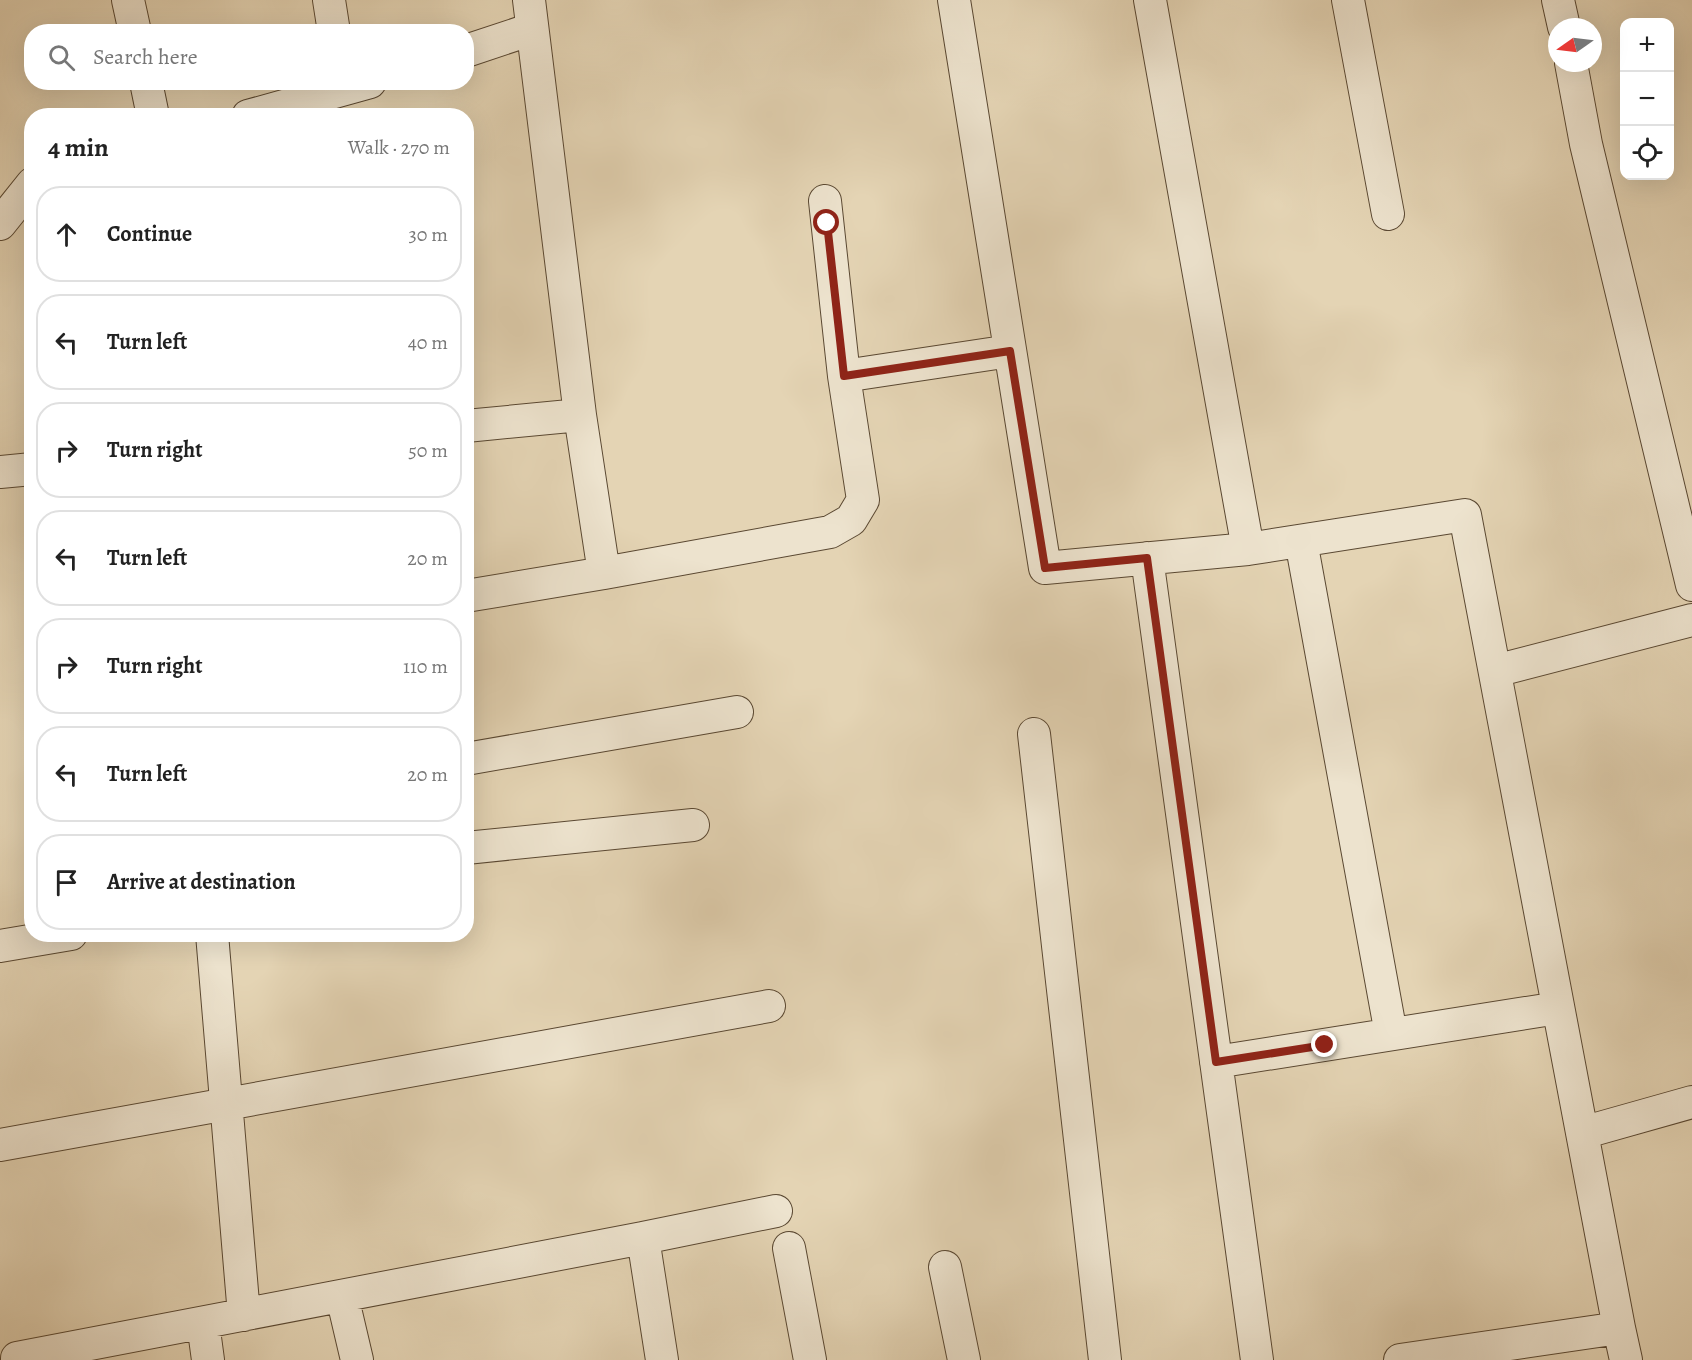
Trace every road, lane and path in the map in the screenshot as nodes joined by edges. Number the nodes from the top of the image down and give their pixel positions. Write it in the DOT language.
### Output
graph roads {
  1 [pos="128,0"];
  2 [pos="329,0"];
  3 [pos="954,0"];
  4 [pos="1150,0"];
  5 [pos="1348,0"];
  6 [pos="1558,0"];
  7 [pos="530,15"];
  8 [pos="1562,18"];
  9 [pos="133,24"];
  10 [pos="333,24"];
  11 [pos="474,46"];
  12 [pos="1573,72"];
  13 [pos="148,90"];
  14 [pos="352,93"];
  15 [pos="151,108"];
  16 [pos="284,108"];
  17 [pos="24,194"];
  18 [pos="825,201"];
  19 [pos="1388,214"];
  20 [pos="0,224"];
  21 [pos="1010,351"];
  22 [pos="844,376"];
  23 [pos="580,415"];
  24 [pos="474,425"];
  25 [pos="24,470"];
  26 [pos="0,472"];
  27 [pos="1301,540"];
  28 [pos="1248,549"];
  29 [pos="1147,558"];
  30 [pos="604,573"];
  31 [pos="1692,585"];
  32 [pos="474,595"];
  33 [pos="1692,620"];
  34 [pos="1495,670"];
  35 [pos="737,712"];
  36 [pos="1034,734"];
  37 [pos="474,758"];
  38 [pos="693,825"];
  39 [pos="474,847"];
  40 [pos="24,942"];
  41 [pos="213,942"];
  42 [pos="0,946"];
  43 [pos="769,1006"];
  44 [pos="1558,1008"];
  45 [pos="1391,1034"];
  46 [pos="1216,1062"];
  47 [pos="1692,1102"];
  48 [pos="225,1104"];
  49 [pos="1582,1133"];
  50 [pos="0,1145"];
  51 [pos="776,1211"];
  52 [pos="644,1238"];
  53 [pos="789,1248"];
  54 [pos="945,1267"];
  55 [pos="342,1296"];
  56 [pos="244,1315"];
  57 [pos="202,1323"];
  58 [pos="1619,1328"];
  59 [pos="14,1359"];
  60 [pos="208,1360"];
  61 [pos="357,1360"];
  62 [pos="662,1360"];
  63 [pos="810,1360"];
  64 [pos="964,1360"];
  65 [pos="1105,1360"];
  66 [pos="1257,1360"];
  67 [pos="1400,1360"];
  68 [pos="1626,1360"];
  1 -- 9 [label="street"];
  2 -- 10 [label="street"];
  3 -- 21 [label="street"];
  4 -- 28 [label="street"];
  5 -- 19 [label="street"];
  6 -- 8 [label="street"];
  7 -- 11 [label="street"];
  7 -- 23 [label="street"];
  12 -- 31 [label="street"];
  13 -- 15 [label="street"];
  14 -- 16 [label="street"];
  17 -- 20 [label="street"];
  18 -- 22 [label="street"];
  21 -- 22 [label="street"];
  21 -- 29 [label="street"];
  22 -- 30 [label="street"];
  23 -- 24 [label="street"];
  23 -- 30 [label="street"];
  25 -- 26 [label="street"];
  27 -- 28 [label="street"];
  27 -- 34 [label="street"];
  27 -- 45 [label="street"];
  28 -- 29 [label="street"];
  29 -- 46 [label="street"];
  30 -- 32 [label="street"];
  33 -- 34 [label="street"];
  34 -- 44 [label="street"];
  35 -- 37 [label="street"];
  36 -- 65 [label="street"];
  38 -- 39 [label="street"];
  40 -- 42 [label="street"];
  41 -- 48 [label="street"];
  43 -- 48 [label="street"];
  44 -- 45 [label="street"];
  44 -- 49 [label="street"];
  45 -- 46 [label="street"];
  46 -- 66 [label="street"];
  47 -- 49 [label="street"];
  48 -- 50 [label="street"];
  48 -- 56 [label="street"];
  49 -- 58 [label="street"];
  51 -- 52 [label="street"];
  52 -- 55 [label="street"];
  52 -- 62 [label="street"];
  53 -- 63 [label="street"];
  54 -- 64 [label="street"];
  55 -- 56 [label="street"];
  55 -- 61 [label="street"];
  56 -- 57 [label="street"];
  57 -- 59 [label="street"];
  57 -- 60 [label="street"];
  58 -- 67 [label="street"];
  58 -- 68 [label="street"];
}
